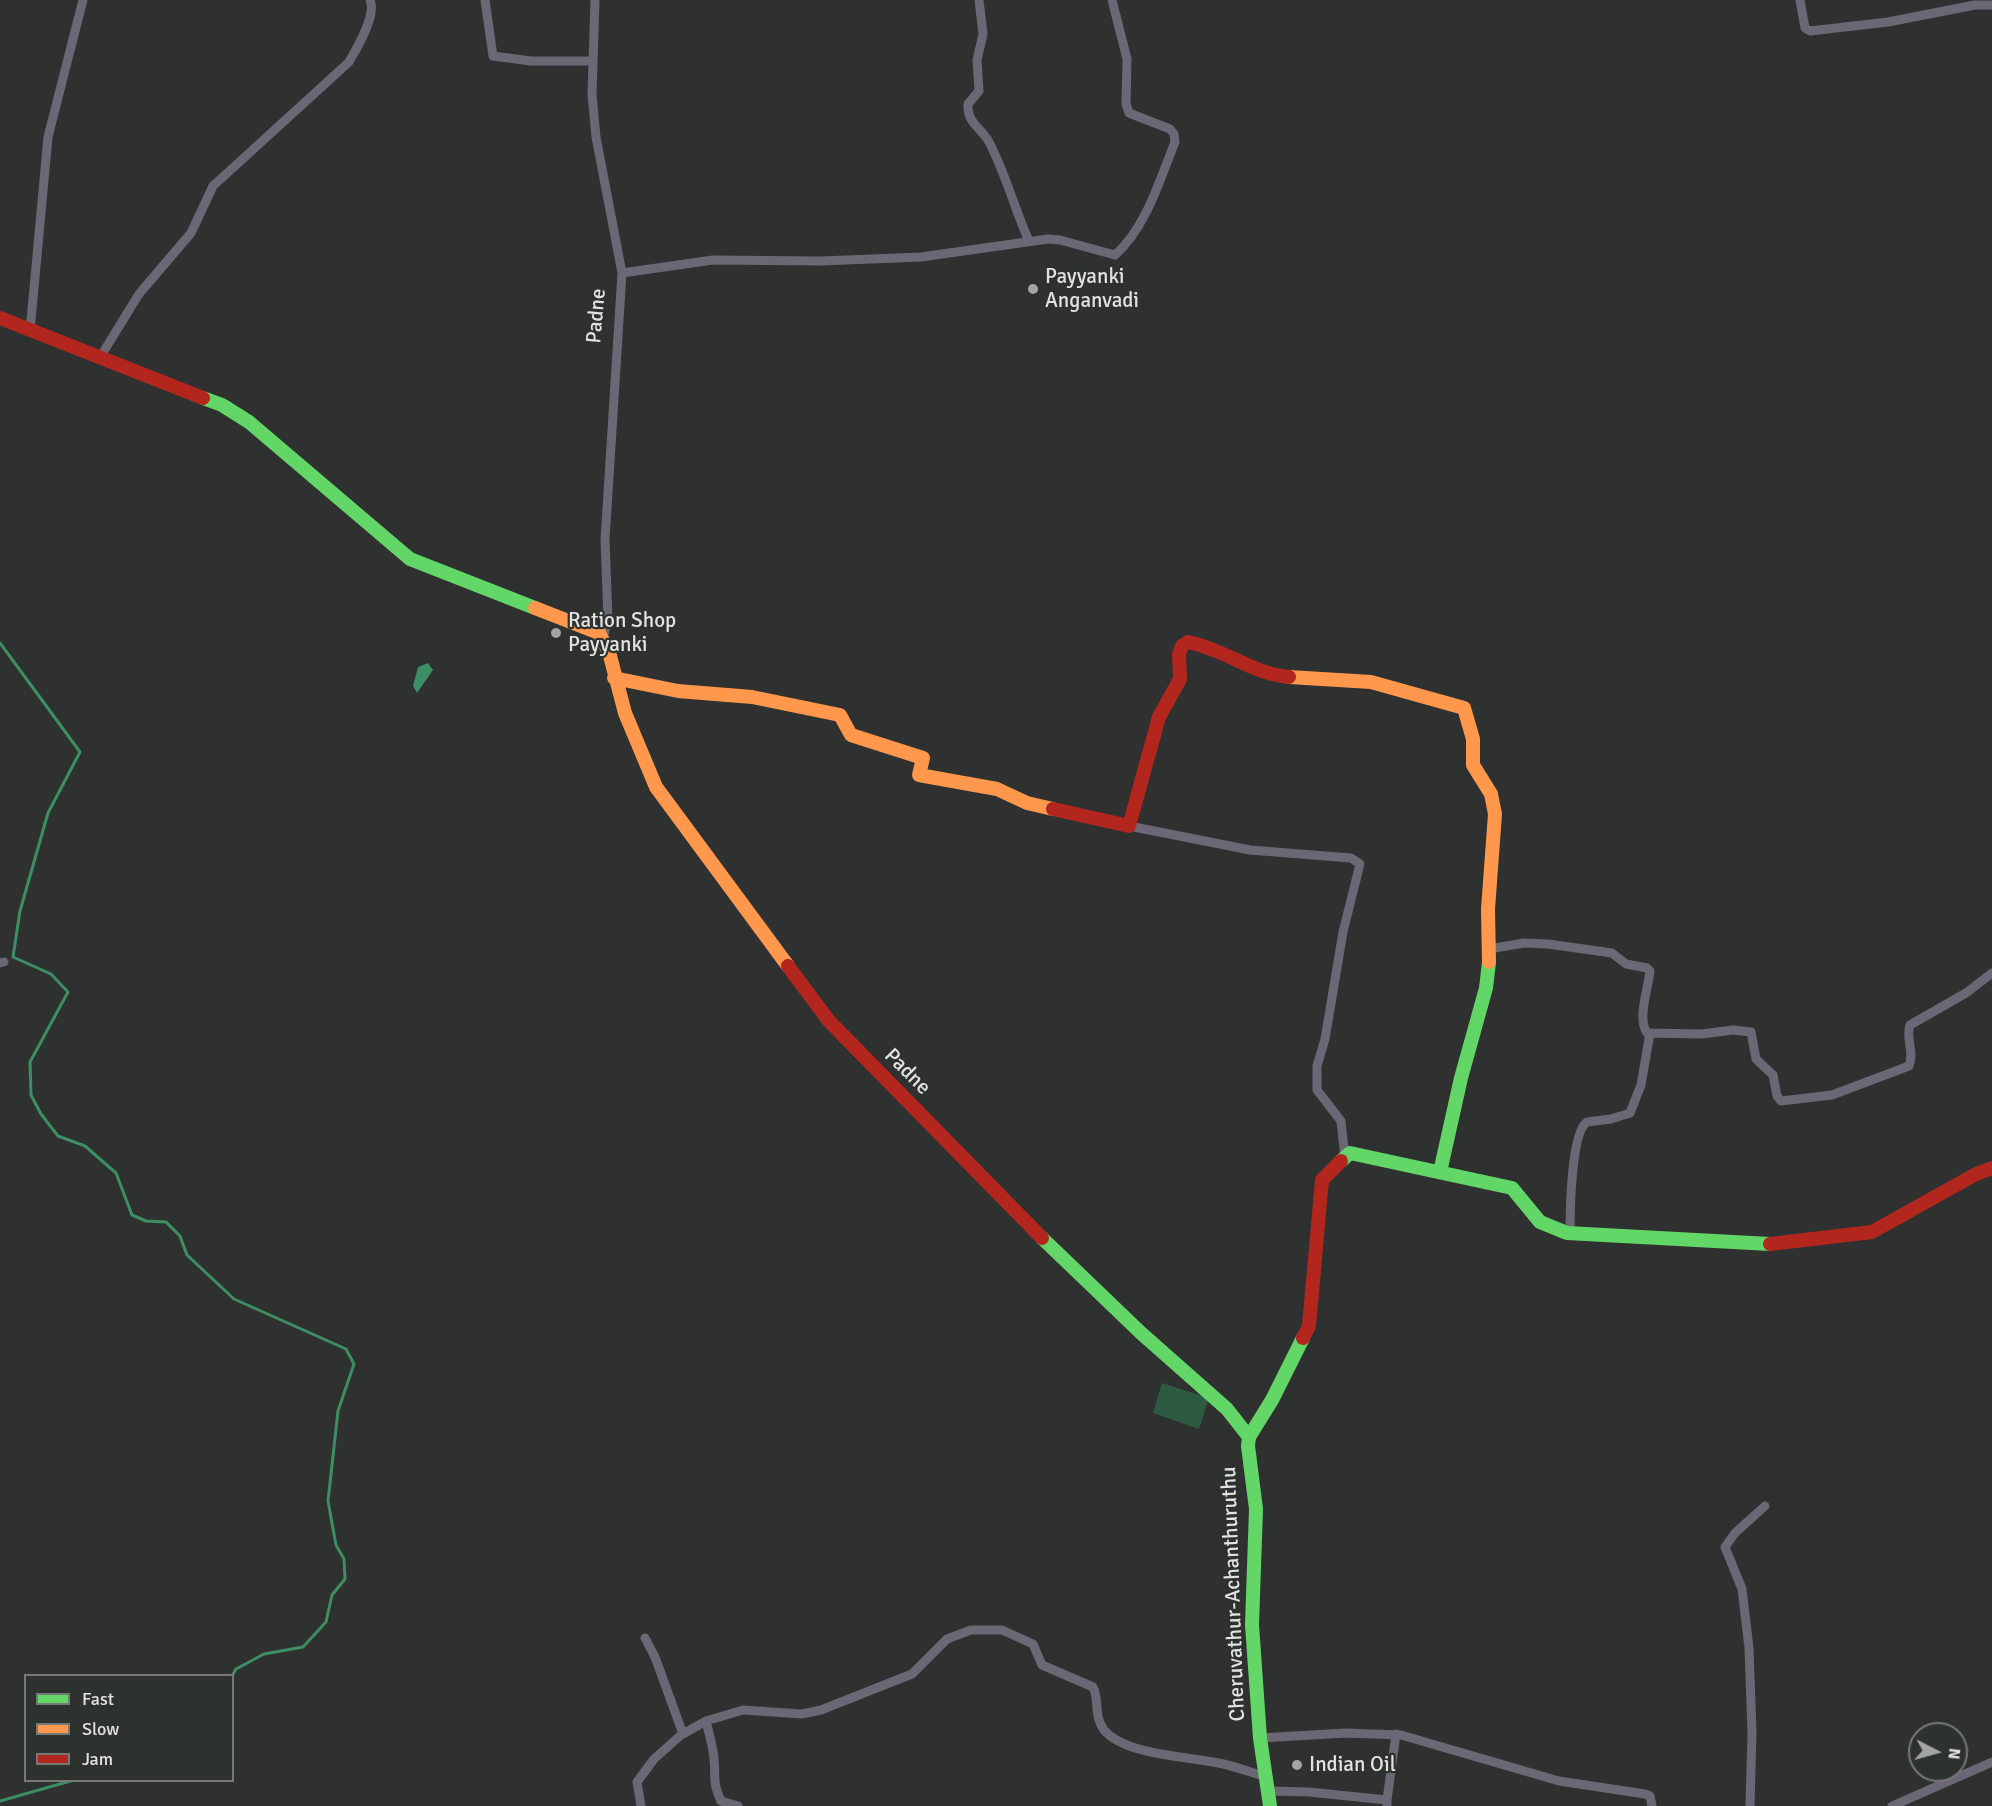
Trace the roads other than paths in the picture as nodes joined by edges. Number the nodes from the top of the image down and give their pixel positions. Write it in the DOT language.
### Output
graph roads {
  1 [pos="83,0"];
  2 [pos="370,0"];
  3 [pos="485,0"];
  4 [pos="595,0"];
  5 [pos="979,0"];
  6 [pos="1112,0"];
  7 [pos="1800,0"];
  8 [pos="1992,5"];
  9 [pos="592,61"];
  10 [pos="1029,241"];
  11 [pos="622,273"];
  12 [pos="0,318"];
  13 [pos="30,331"];
  14 [pos="99,359"];
  15 [pos="603,638"];
  16 [pos="614,678"];
  17 [pos="1130,826"];
  18 [pos="1489,949"];
  19 [pos="1992,973"];
  20 [pos="1650,1033"];
  21 [pos="1345,1158"];
  22 [pos="1992,1168"];
  23 [pos="1440,1172"];
  24 [pos="1570,1233"];
  25 [pos="1249,1437"];
  26 [pos="1765,1506"];
  27 [pos="645,1638"];
  28 [pos="706,1721"];
  29 [pos="683,1734"];
  30 [pos="1396,1734"];
  31 [pos="1260,1738"];
  32 [pos="1992,1762"];
  33 [pos="1267,1784"];
  34 [pos="1387,1803"];
  35 [pos="641,1806"];
  36 [pos="738,1806"];
  37 [pos="1270,1806"];
  38 [pos="1652,1806"];
  39 [pos="1750,1806"];
  40 [pos="1893,1806"];
  1 -- 13 [label="street"];
  2 -- 14 [label="street"];
  3 -- 9 [label="street"];
  4 -- 9 [label="street, Padne"];
  5 -- 10 [label="street"];
  6 -- 10 [label="street"];
  7 -- 8 [label="street"];
  9 -- 11 [label="street, Padne"];
  10 -- 11 [label="street"];
  11 -- 15 [label="street, Padne"];
  12 -- 13 [label="main road"];
  13 -- 14 [label="main road"];
  14 -- 15 [label="main road"];
  15 -- 16 [label="main road, Padne"];
  16 -- 17 [label="main road"];
  16 -- 25 [label="main road, Padne"];
  17 -- 18 [label="main road"];
  17 -- 21 [label="street"];
  18 -- 20 [label="street"];
  18 -- 23 [label="main road"];
  19 -- 20 [label="street"];
  20 -- 24 [label="street"];
  21 -- 23 [label="main road"];
  21 -- 25 [label="main road, Cheruvathur-Achanthuruthu"];
  22 -- 24 [label="main road"];
  23 -- 24 [label="main road"];
  25 -- 31 [label="main road, Cheruvathur-Achanthuruthu"];
  26 -- 39 [label="street"];
  27 -- 29 [label="street"];
  28 -- 29 [label="street"];
  28 -- 33 [label="street"];
  28 -- 36 [label="street"];
  29 -- 35 [label="street"];
  30 -- 31 [label="street"];
  30 -- 34 [label="street"];
  30 -- 38 [label="street"];
  31 -- 33 [label="main road, Cheruvathur-Achanthuruthu"];
  32 -- 40 [label="street"];
  33 -- 34 [label="street"];
  33 -- 37 [label="main road, Cheruvathur-Achanthuruthu"];
}
